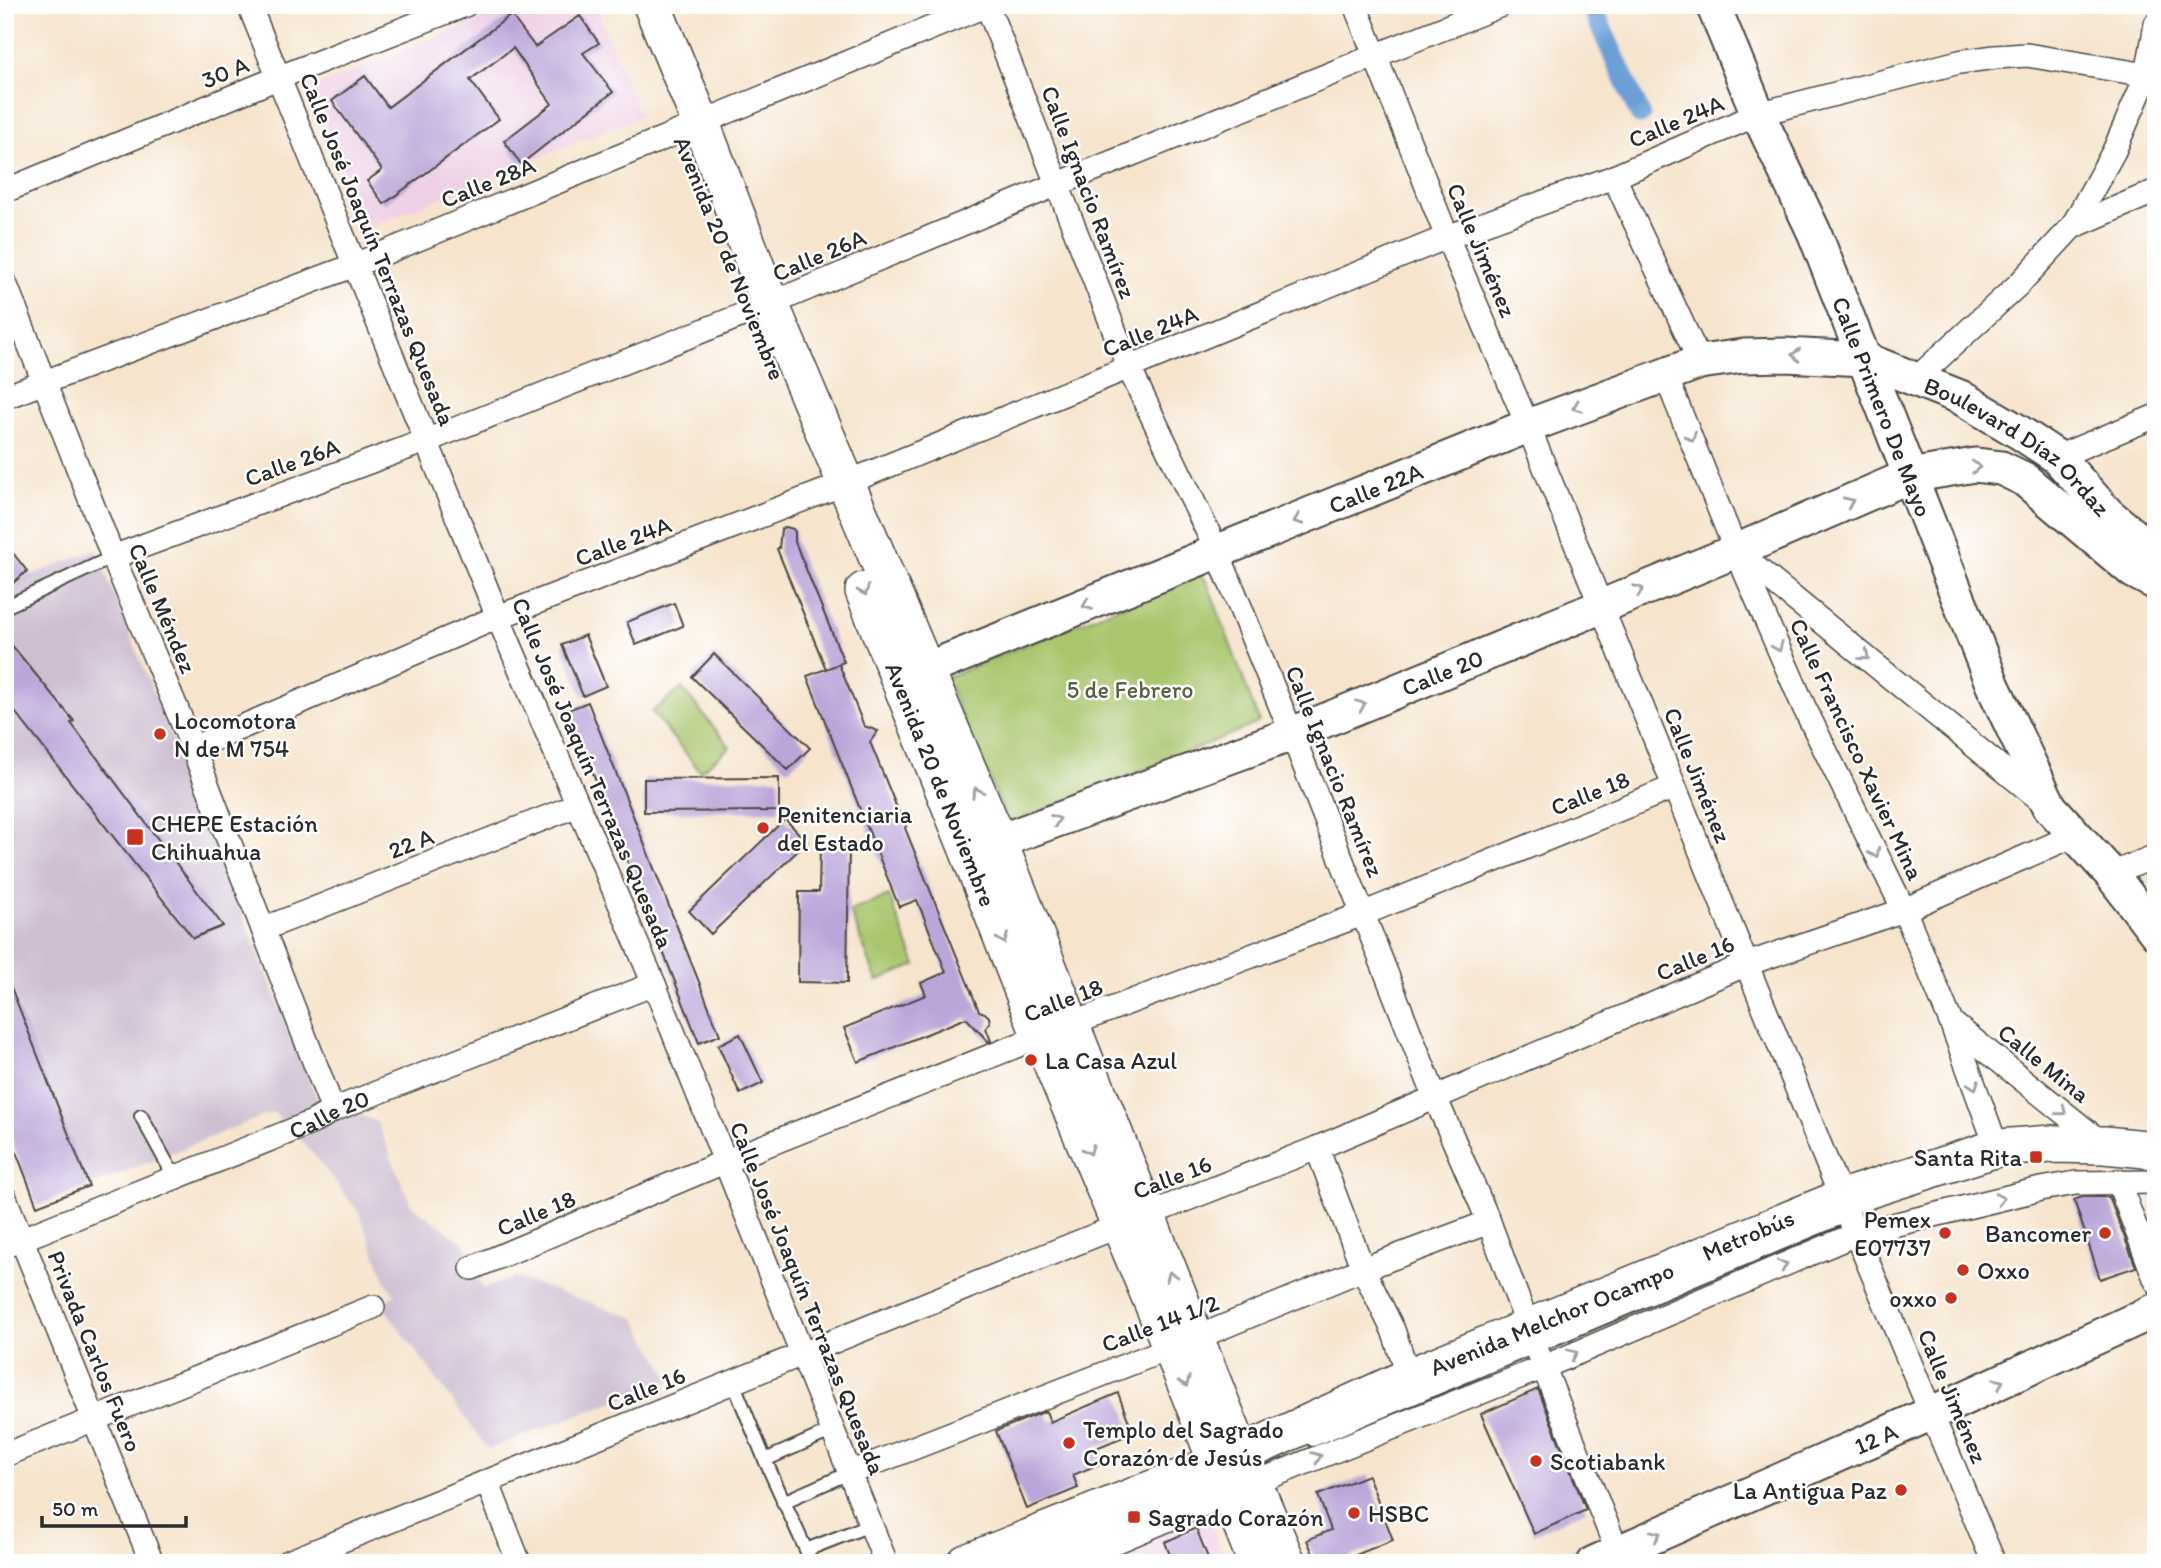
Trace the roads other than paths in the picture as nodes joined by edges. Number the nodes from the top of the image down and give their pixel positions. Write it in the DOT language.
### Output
graph roads {
  1 [pos="249,5"];
  2 [pos="466,5"];
  3 [pos="628,5"];
  4 [pos="652,5"];
  5 [pos="987,5"];
  6 [pos="1355,5"];
  7 [pos="1502,5"];
  8 [pos="1713,5"];
  9 [pos="2155,5"];
  10 [pos="2156,11"];
  11 [pos="2156,24"];
  12 [pos="1376,56"];
  13 [pos="2147,75"];
  14 [pos="279,78"];
  15 [pos="1758,114"];
  16 [pos="690,127"];
  17 [pos="1614,177"];
  18 [pos="1058,184"];
  19 [pos="5,191"];
  20 [pos="2156,191"];
  21 [pos="2072,227"];
  22 [pos="1447,237"];
  23 [pos="355,265"];
  24 [pos="5,283"];
  25 [pos="761,307"];
  26 [pos="1864,359"];
  27 [pos="1700,362"];
  28 [pos="1129,368"];
  29 [pos="1665,374"];
  30 [pos="1917,379"];
  31 [pos="43,382"];
  32 [pos="5,397"];
  33 [pos="2156,416"];
  34 [pos="1528,426"];
  35 [pos="428,440"];
  36 [pos="2057,457"];
  37 [pos="1909,475"];
  38 [pos="834,488"];
  39 [pos="1736,551"];
  40 [pos="1218,553"];
  41 [pos="2156,554"];
  42 [pos="113,557"];
  43 [pos="2156,583"];
  44 [pos="1600,605"];
  45 [pos="5,607"];
  46 [pos="498,617"];
  47 [pos="912,675"];
  48 [pos="1292,734"];
  49 [pos="193,748"];
  50 [pos="1674,787"];
  51 [pos="578,806"];
  52 [pos="2050,807"];
  53 [pos="2075,835"];
  54 [pos="983,846"];
  55 [pos="2156,856"];
  56 [pos="2111,874"];
  57 [pos="1904,909"];
  58 [pos="1365,913"];
  59 [pos="262,929"];
  60 [pos="2156,933"];
  61 [pos="1748,964"];
  62 [pos="654,984"];
  63 [pos="1951,1022"];
  64 [pos="1055,1031"];
  65 [pos="1435,1097"];
  66 [pos="333,1110"];
  67 [pos="141,1116"];
  68 [pos="2104,1145"];
  69 [pos="1317,1149"];
  70 [pos="1997,1149"];
  71 [pos="2156,1150"];
  72 [pos="724,1162"];
  73 [pos="2156,1162"];
  74 [pos="1952,1177"];
  75 [pos="175,1178"];
  76 [pos="2118,1181"];
  77 [pos="2156,1182"];
  78 [pos="5,1198"];
  79 [pos="1853,1214"];
  80 [pos="1133,1220"];
  81 [pos="1489,1222"];
  82 [pos="14,1243"];
  83 [pos="472,1268"];
  84 [pos="1363,1269"];
  85 [pos="2156,1281"];
  86 [pos="373,1307"];
  87 [pos="2156,1310"];
  88 [pos="1183,1342"];
  89 [pos="1536,1347"];
  90 [pos="803,1354"];
  91 [pos="1409,1377"];
  92 [pos="733,1382"];
  93 [pos="1932,1413"];
  94 [pos="94,1421"];
  95 [pos="833,1430"];
  96 [pos="1297,1447"];
  97 [pos="5,1455"];
  98 [pos="765,1460"];
  99 [pos="1239,1472"];
  100 [pos="849,1473"];
  101 [pos="487,1481"];
  102 [pos="783,1502"];
  103 [pos="870,1525"];
  104 [pos="323,1556"];
  105 [pos="809,1557"];
  106 [pos="1611,1559"];
  107 [pos="152,1563"];
  108 [pos="286,1563"];
  109 [pos="519,1563"];
  110 [pos="886,1563"];
  111 [pos="966,1563"];
  112 [pos="1022,1563"];
  113 [pos="1066,1563"];
  114 [pos="1257,1563"];
  115 [pos="1287,1563"];
  116 [pos="1994,1563"];
  1 -- 14 [label="street, Calle José Joaquín Terrazas Quesada"];
  2 -- 14 [label="street, 30 A"];
  3 -- 16 [label="main road, Avenida 20 de Noviembre"];
  4 -- 16 [label="main road, Avenida 20 de Noviembre"];
  5 -- 16 [label="street, Calle 28A"];
  5 -- 18 [label="street, Calle Ignacio Ramírez"];
  6 -- 12 [label="street, Calle Jiménez"];
  7 -- 12 [label="street, Calle 26A"];
  8 -- 15 [label="main road, Calle Primero De Mayo"];
  9 -- 10 [label="street"];
  11 -- 13 [label="street"];
  12 -- 18 [label="street, Calle 26A"];
  12 -- 22 [label="street, Calle Jiménez"];
  13 -- 15 [label="street, Calle 24A"];
  13 -- 21 [label="street"];
  14 -- 19 [label="street, 30 A"];
  14 -- 23 [label="street, Calle José Joaquín Terrazas Quesada"];
  15 -- 17 [label="street, Calle 24A"];
  15 -- 26 [label="main road, Calle Primero De Mayo"];
  16 -- 23 [label="street, Calle 28A"];
  16 -- 25 [label="main road, Avenida 20 de Noviembre"];
  17 -- 22 [label="street, Calle 24A"];
  17 -- 27 [label="street"];
  18 -- 25 [label="street, Calle 26A"];
  18 -- 28 [label="street, Calle Ignacio Ramírez"];
  20 -- 21 [label="street"];
  21 -- 30 [label="street"];
  22 -- 28 [label="street, Calle 24A"];
  22 -- 34 [label="street, Calle Jiménez"];
  23 -- 31 [label="street, Calle 28A"];
  23 -- 35 [label="street, Calle José Joaquín Terrazas Quesada"];
  24 -- 31 [label="street, Calle Méndez"];
  25 -- 35 [label="street, Calle 26A"];
  25 -- 38 [label="main road, Avenida 20 de Noviembre"];
  26 -- 27 [label="main road, Calle 22A, one-way"];
  26 -- 30 [label="main road, Boulevard Díaz Ordaz"];
  26 -- 37 [label="main road, Calle Primero De Mayo"];
  27 -- 29 [label="main road, Calle 22A"];
  28 -- 38 [label="street, Calle 24A"];
  28 -- 40 [label="street, Calle Ignacio Ramírez"];
  29 -- 34 [label="main road, Calle 22A, one-way"];
  29 -- 39 [label="street, Calle Francisco Xavier Mina, one-way"];
  30 -- 36 [label="main road, Boulevard Díaz Ordaz"];
  31 -- 32 [label="street, Calle 28A"];
  31 -- 42 [label="street, Calle Méndez"];
  33 -- 36 [label="street"];
  34 -- 40 [label="main road, Calle 22A, one-way"];
  34 -- 44 [label="street, Calle Jiménez"];
  35 -- 42 [label="street, Calle 26A"];
  35 -- 46 [label="street, Calle José Joaquín Terrazas Quesada"];
  36 -- 41 [label="main road, Boulevard Díaz Ordaz"];
  39 -- 37 [label="main road, Calle 20, one-way"];
  37 -- 43 [label="main road, Boulevard Díaz Ordaz, one-way"];
  37 -- 52 [label="main road, Calle Primero De Mayo"];
  38 -- 46 [label="street, Calle 24A"];
  38 -- 47 [label="main road, Avenida 20 de Noviembre"];
  44 -- 39 [label="main road, Calle 20, one-way"];
  39 -- 52 [label="street, Calle Primero De Mayo, one-way"];
  39 -- 57 [label="street, Calle Francisco Xavier Mina, one-way"];
  40 -- 47 [label="main road, Calle 22A, one-way"];
  40 -- 48 [label="street, Calle Ignacio Ramírez"];
  42 -- 45 [label="lane"];
  42 -- 49 [label="street, Calle Méndez"];
  48 -- 44 [label="main road, Calle 20, one-way"];
  44 -- 50 [label="street, Calle Jiménez"];
  46 -- 49 [label="street, Calle 24A"];
  46 -- 51 [label="street, Calle José Joaquín Terrazas Quesada"];
  47 -- 54 [label="main road, Avenida 20 de Noviembre"];
  54 -- 48 [label="main road, Calle 20, one-way"];
  48 -- 58 [label="street, Calle Ignacio Ramírez"];
  49 -- 59 [label="street, Calle Méndez"];
  50 -- 58 [label="street, Calle 18"];
  50 -- 61 [label="street, Calle Jiménez"];
  51 -- 59 [label="street, 22 A"];
  51 -- 62 [label="street, Calle José Joaquín Terrazas Quesada"];
  52 -- 53 [label="main road, Calle Primero De Mayo"];
  53 -- 56 [label="main road, Calle Primero De Mayo"];
  53 -- 57 [label="street, Calle 16"];
  54 -- 64 [label="main road, Avenida 20 de Noviembre"];
  55 -- 56 [label="street"];
  56 -- 60 [label="main road, Calle Primero De Mayo"];
  57 -- 61 [label="street, Calle 16"];
  57 -- 63 [label="street, Calle Francisco Xavier Mina"];
  58 -- 64 [label="street, Calle 18"];
  58 -- 65 [label="street, Calle Ignacio Ramírez"];
  59 -- 66 [label="street, Calle Méndez"];
  61 -- 65 [label="street, Calle 16"];
  61 -- 79 [label="street, Calle Jiménez"];
  62 -- 66 [label="street, Calle 20"];
  62 -- 72 [label="street, Calle José Joaquín Terrazas Quesada"];
  63 -- 68 [label="street, Calle Mina, one-way"];
  63 -- 70 [label="street, Calle Francisco Xavier Mina, one-way"];
  64 -- 72 [label="street, Calle 18"];
  64 -- 80 [label="main road, Avenida 20 de Noviembre"];
  65 -- 69 [label="street, Calle 16"];
  65 -- 81 [label="street, Calle Ignacio Ramírez"];
  66 -- 75 [label="street, Calle 20"];
  67 -- 75 [label="lane"];
  68 -- 70 [label="main road, Avenida Melchor Ocampo"];
  68 -- 71 [label="main road, Avenida Melchor Ocampo"];
  69 -- 80 [label="street, Calle 16"];
  69 -- 84 [label="street"];
  70 -- 79 [label="main road, Avenida Melchor Ocampo"];
  72 -- 83 [label="street, Calle 18"];
  72 -- 90 [label="street, Calle José Joaquín Terrazas Quesada"];
  73 -- 74 [label="lane"];
  75 -- 82 [label="street, Calle 20"];
  76 -- 77 [label="street, Avenida Melchor Ocampo"];
  79 -- 76 [label="street, Avenida Melchor Ocampo, one-way"];
  76 -- 85 [label="street"];
  78 -- 82 [label="street, Privada Carlos Fuero"];
  79 -- 89 [label="main road, Avenida Melchor Ocampo"];
  79 -- 93 [label="street, Calle Jiménez"];
  80 -- 88 [label="main road, Avenida 20 de Noviembre"];
  80 -- 90 [label="street, Calle 16"];
  81 -- 84 [label="street, Calle 14 1/2"];
  81 -- 89 [label="street, Calle Ignacio Ramírez"];
  82 -- 94 [label="street, Privada Carlos Fuero"];
  84 -- 88 [label="street, Calle 14 1/2"];
  84 -- 91 [label="street"];
  86 -- 94 [label="street"];
  93 -- 87 [label="main road, 12 A, one-way"];
  88 -- 99 [label="main road, Avenida 20 de Noviembre"];
  88 -- 100 [label="street, Calle 14 1/2"];
  89 -- 91 [label="main road, Avenida Melchor Ocampo"];
  89 -- 96 [label="lane"];
  99 -- 89 [label="street, Avenida Melchor Ocampo, one-way"];
  89 -- 106 [label="street, Calle Ignacio Ramírez"];
  90 -- 92 [label="street, Calle 16"];
  90 -- 95 [label="street, Calle José Joaquín Terrazas Quesada"];
  91 -- 99 [label="main road, Avenida Melchor Ocampo"];
  92 -- 98 [label="lane"];
  92 -- 101 [label="street, Calle 16"];
  106 -- 93 [label="main road, 12 A, one-way"];
  93 -- 116 [label="street, Calle Jiménez"];
  94 -- 97 [label="street"];
  94 -- 107 [label="street, Privada Carlos Fuero"];
  95 -- 98 [label="lane"];
  95 -- 100 [label="street, Calle José Joaquín Terrazas Quesada"];
  98 -- 102 [label="lane"];
  99 -- 111 [label="main road, Avenida Melchor Ocampo"];
  99 -- 112 [label="lane"];
  99 -- 113 [label="street, Avenida Melchor Ocampo"];
  99 -- 114 [label="main road, Avenida 20 de Noviembre"];
  99 -- 115 [label="main road, Avenida 20 de Noviembre"];
  100 -- 102 [label="lane"];
  100 -- 103 [label="street, Calle José Joaquín Terrazas Quesada"];
  101 -- 104 [label="street, Calle 16"];
  101 -- 109 [label="street"];
  102 -- 105 [label="lane"];
  103 -- 105 [label="lane"];
  103 -- 110 [label="street, Calle José Joaquín Terrazas Quesada"];
  104 -- 108 [label="street, Calle 16"];
}
